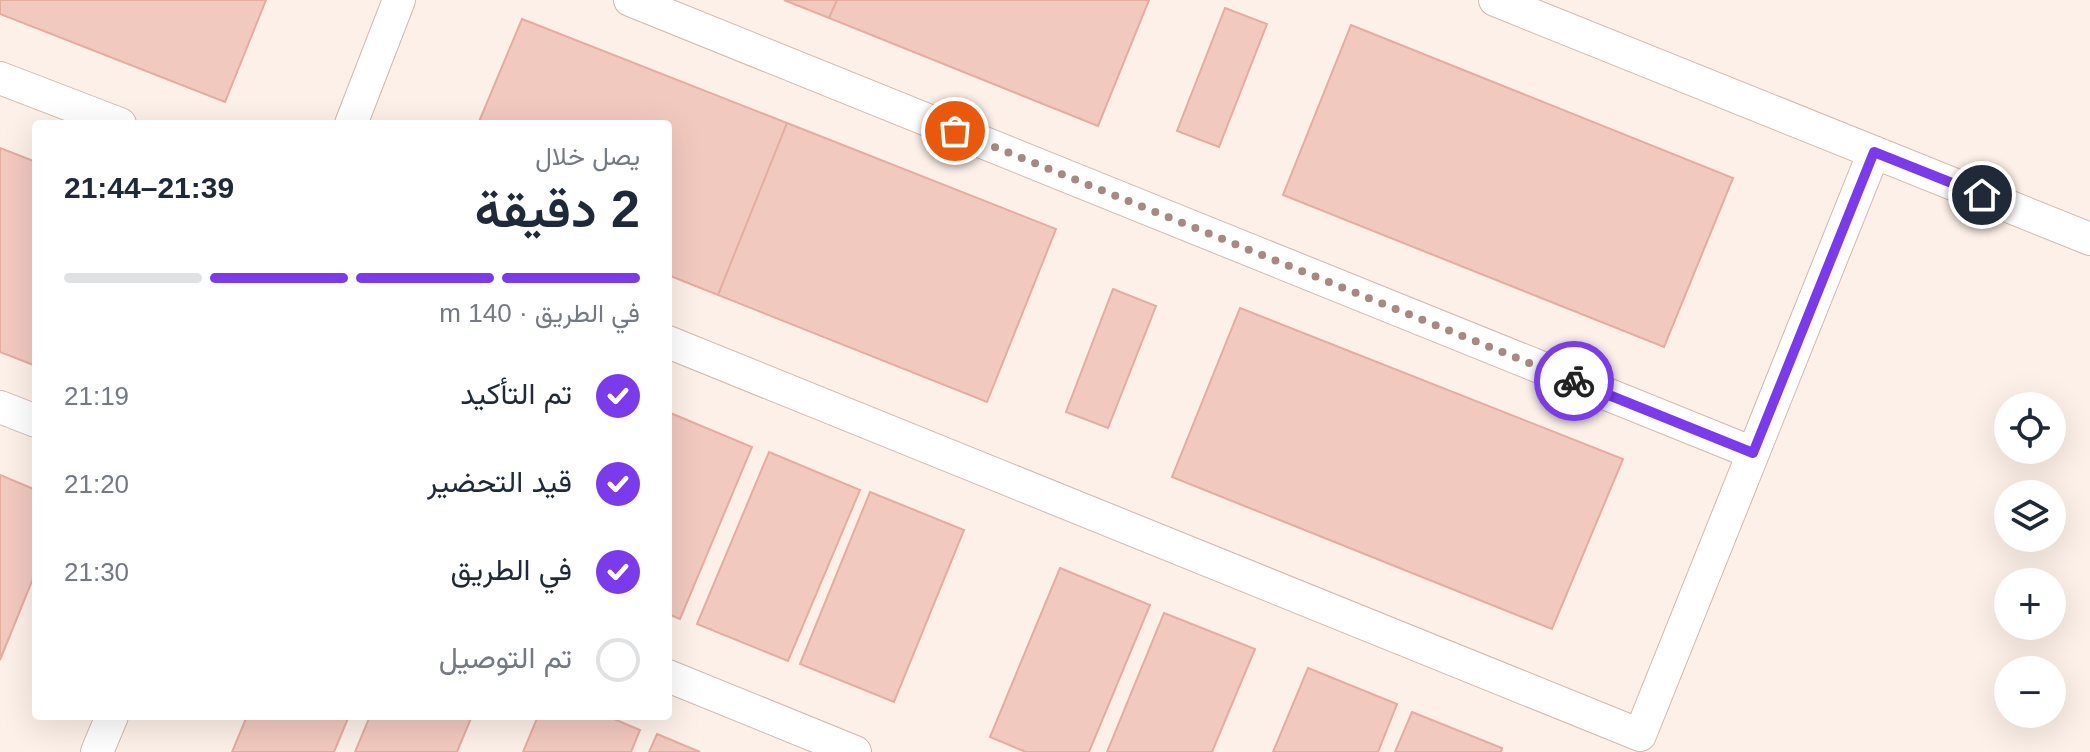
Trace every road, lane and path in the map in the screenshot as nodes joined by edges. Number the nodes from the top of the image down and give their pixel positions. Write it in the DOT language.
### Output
graph roads {
  1 [pos="399,0"];
  2 [pos="630,0"];
  3 [pos="1495,0"];
  4 [pos="0,78"];
  5 [pos="110,120"];
  6 [pos="353,120"];
  7 [pos="1874,152"];
  8 [pos="2090,239"];
  9 [pos="672,344"];
  10 [pos="0,407"];
  11 [pos="32,419"];
  12 [pos="1753,453"];
  13 [pos="672,678"];
  14 [pos="110,720"];
  15 [pos="1636,744"];
  16 [pos="97,752"];
  17 [pos="855,752"];
  1 -- 6 [label="street"];
  2 -- 12 [label="street"];
  3 -- 7 [label="street"];
  4 -- 5 [label="street"];
  7 -- 8 [label="street"];
  7 -- 12 [label="street"];
  9 -- 15 [label="street"];
  10 -- 11 [label="street"];
  12 -- 15 [label="street"];
  13 -- 17 [label="street"];
  14 -- 16 [label="street"];
}
